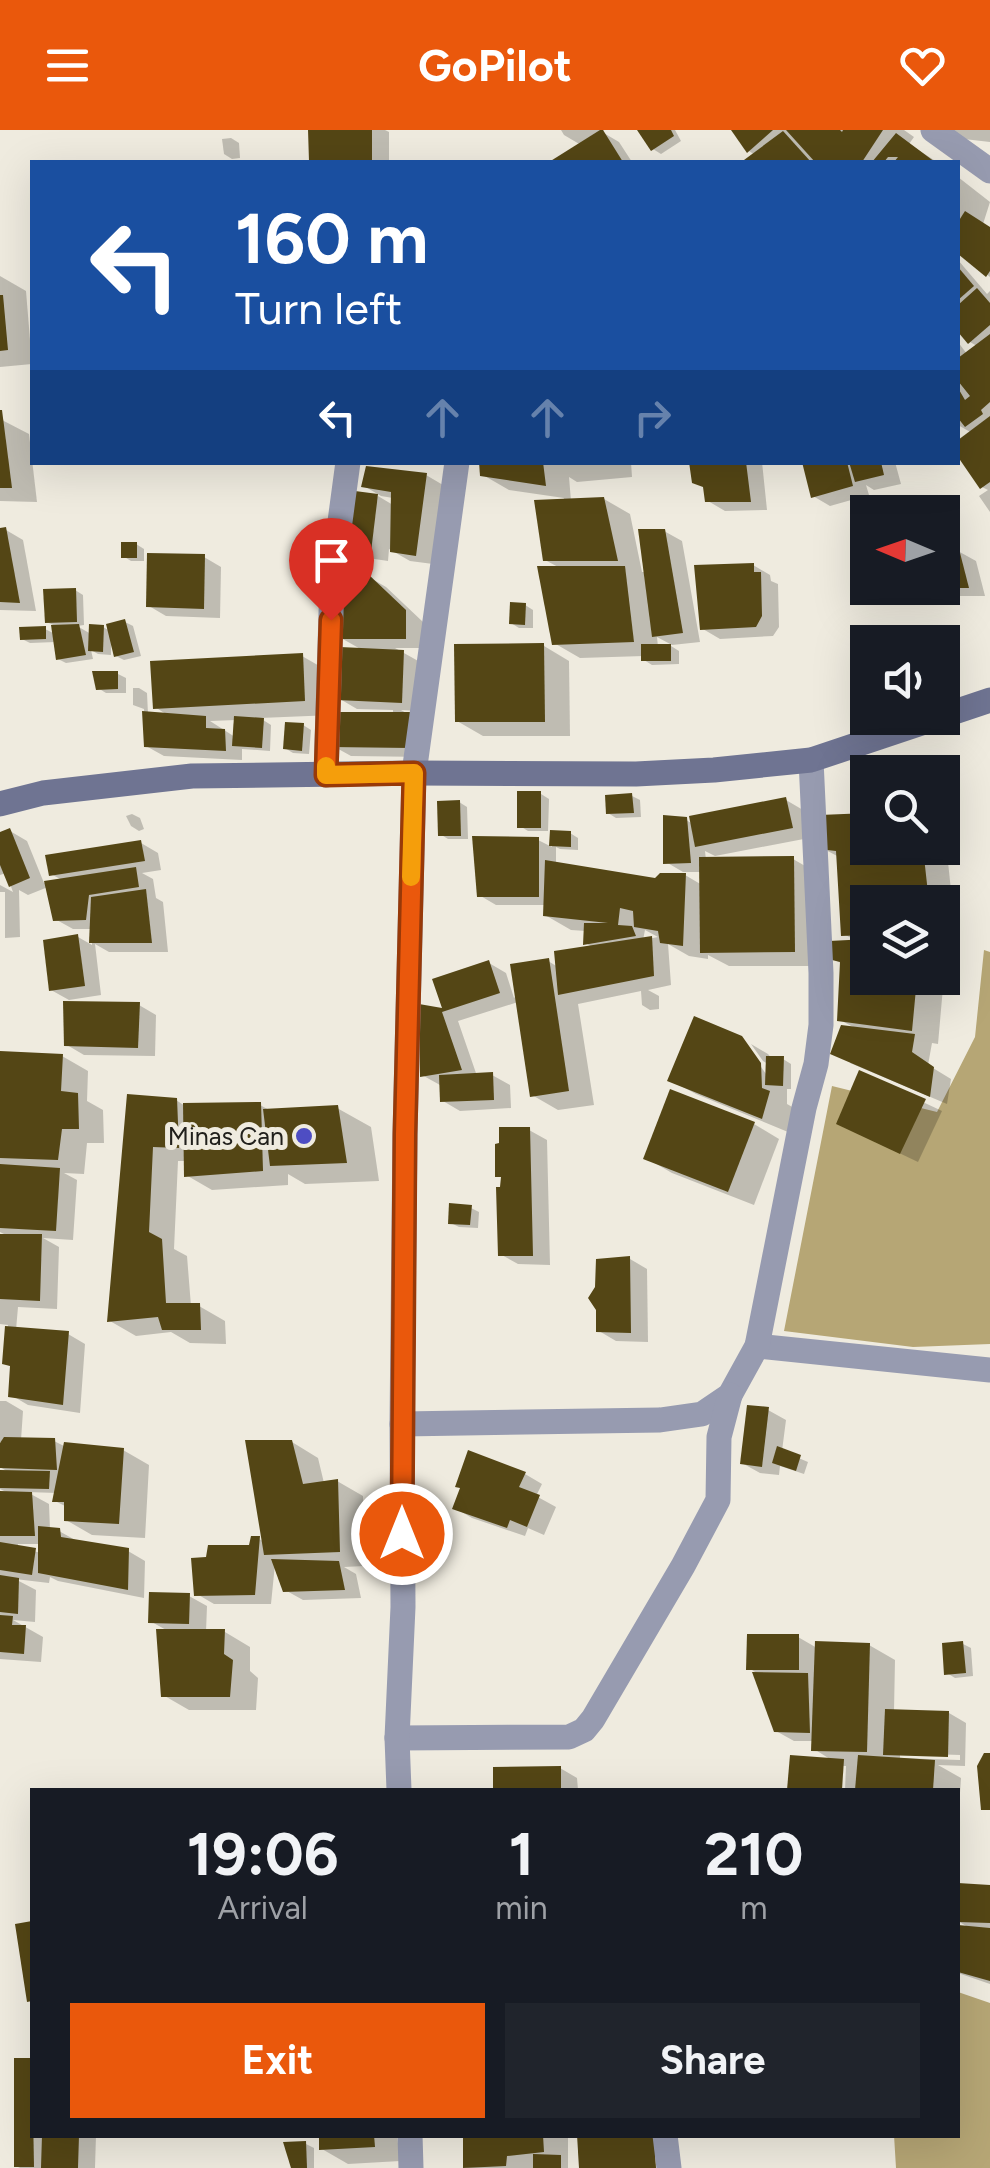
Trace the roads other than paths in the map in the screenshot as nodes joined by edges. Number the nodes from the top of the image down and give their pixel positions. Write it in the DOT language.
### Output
graph roads {
  1 [pos="933,130"];
  2 [pos="990,170"];
  3 [pos="348,465"];
  4 [pos="458,465"];
  5 [pos="990,700"];
  6 [pos="812,760"];
  7 [pos="414,773"];
  8 [pos="326,775"];
  9 [pos="0,804"];
  10 [pos="756,1346"];
  11 [pos="990,1370"];
  12 [pos="730,1395"];
  13 [pos="402,1424"];
  14 [pos="398,1738"];
  15 [pos="399,1788"];
  16 [pos="410,2138"];
  17 [pos="666,2138"];
  18 [pos="412,2168"];
  19 [pos="669,2168"];
  1 -- 2 [label="street"];
  3 -- 8 [label="street"];
  4 -- 7 [label="street"];
  5 -- 6 [label="main road"];
  6 -- 7 [label="main road"];
  6 -- 10 [label="street"];
  7 -- 8 [label="main road"];
  7 -- 13 [label="street"];
  8 -- 9 [label="main road"];
  10 -- 11 [label="street"];
  10 -- 12 [label="street"];
  12 -- 13 [label="street"];
  12 -- 14 [label="street"];
  13 -- 14 [label="street"];
  14 -- 15 [label="street"];
  16 -- 18 [label="street"];
  17 -- 19 [label="street"];
}
